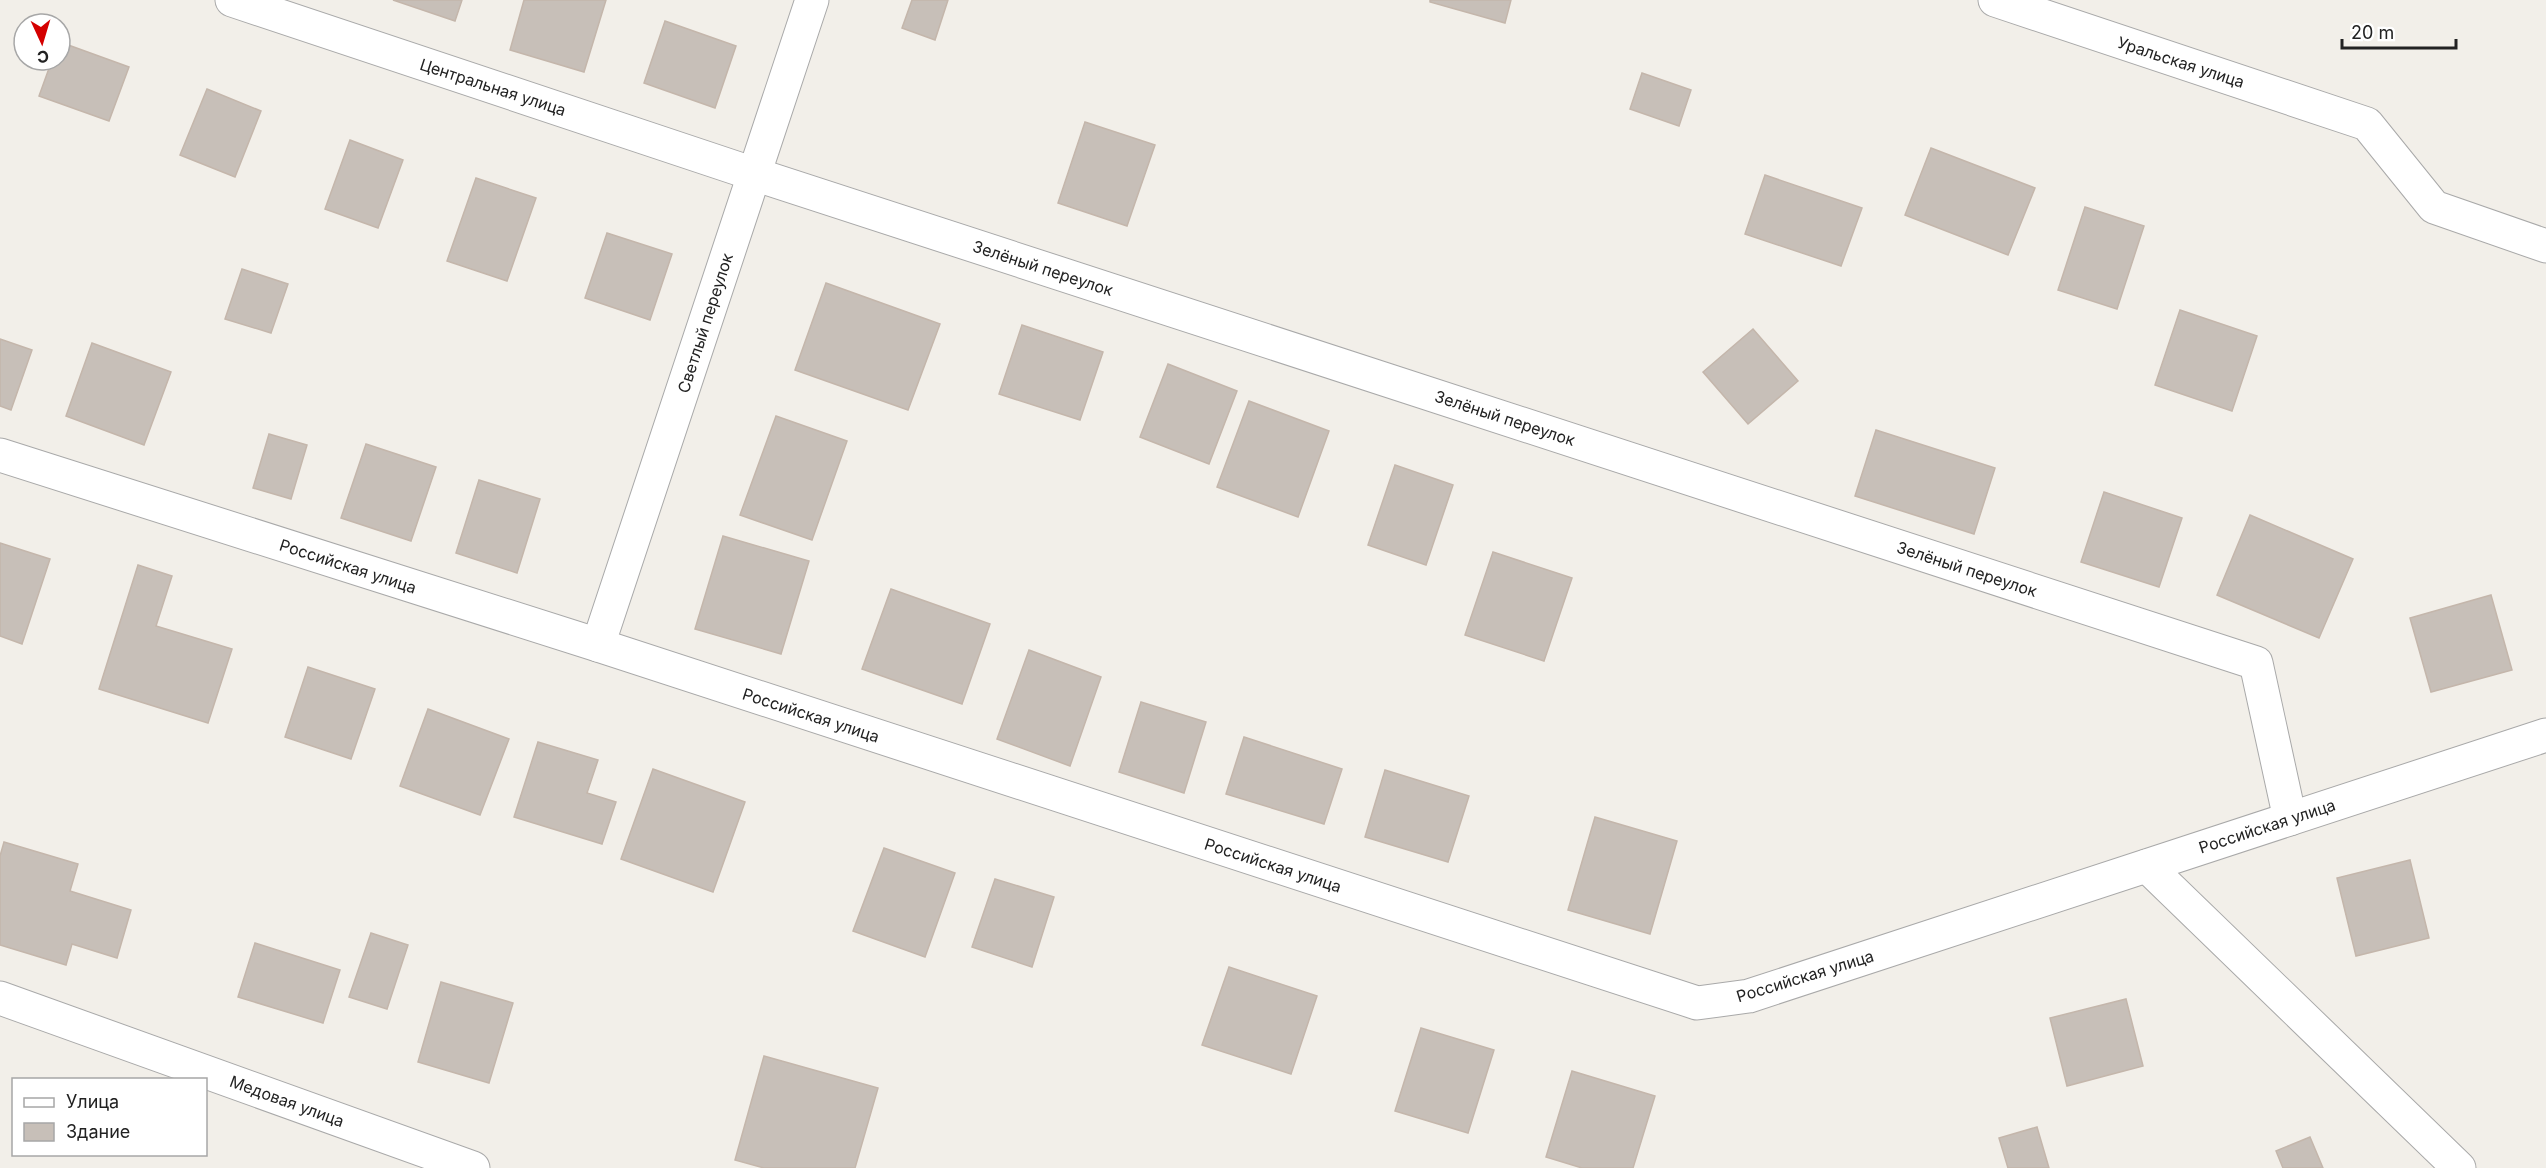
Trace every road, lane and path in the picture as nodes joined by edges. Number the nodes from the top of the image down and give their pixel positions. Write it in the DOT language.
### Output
graph roads {
  1 [pos="232,0"];
  2 [pos="812,0"];
  3 [pos="1995,0"];
  4 [pos="754,174"];
  5 [pos="2546,246"];
  6 [pos="0,455"];
  7 [pos="598,645"];
  8 [pos="2546,735"];
  9 [pos="2290,819"];
  10 [pos="2147,866"];
  11 [pos="0,998"];
  12 [pos="473,1168"];
  13 [pos="2458,1168"];
  1 -- 4 [label="street, Центральная улица"];
  2 -- 4 [label="street, Светлый переулок"];
  3 -- 5 [label="street, Уральская улица"];
  4 -- 7 [label="street, Светлый переулок"];
  4 -- 9 [label="street, Зелёный переулок"];
  6 -- 7 [label="street, Российская улица"];
  7 -- 10 [label="street, Российская улица"];
  8 -- 9 [label="street, Российская улица"];
  9 -- 10 [label="street, Российская улица"];
  10 -- 13 [label="street"];
  11 -- 12 [label="street, Медовая улица"];
}
